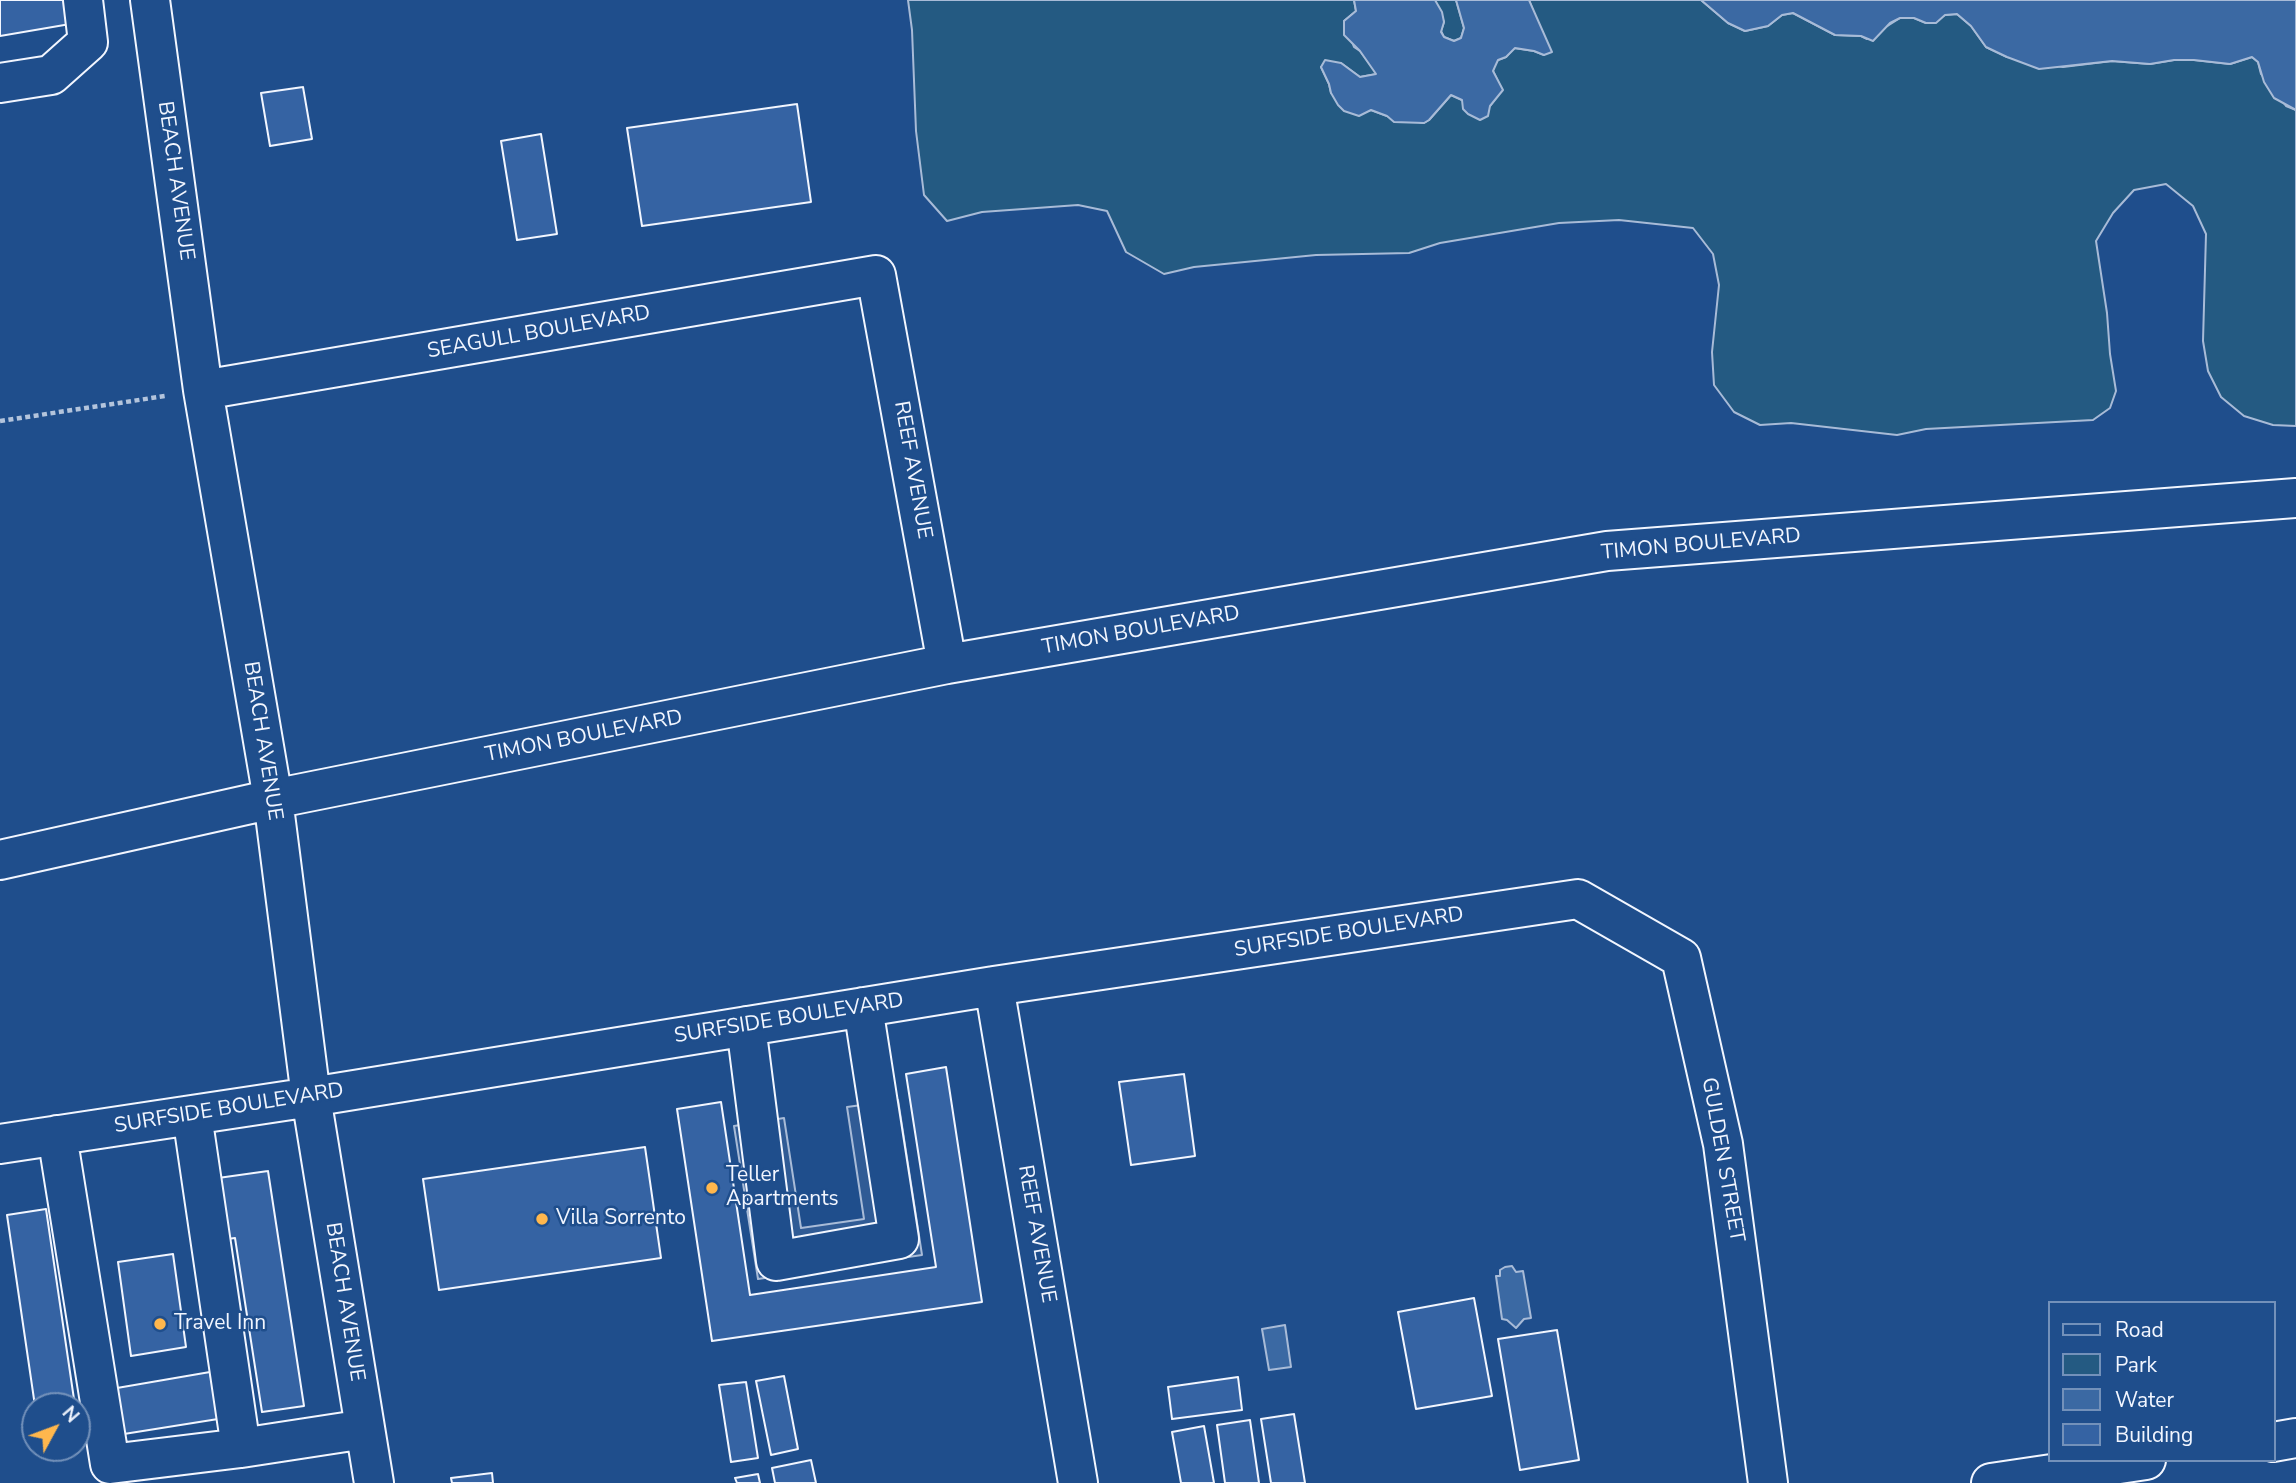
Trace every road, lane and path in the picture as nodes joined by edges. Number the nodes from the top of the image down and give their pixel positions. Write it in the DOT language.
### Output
graph roads {
  1 [pos="83,0"];
  2 [pos="150,0"];
  3 [pos="0,83"];
  4 [pos="876,275"];
  5 [pos="203,390"];
  6 [pos="0,421"];
  7 [pos="2296,498"];
  8 [pos="947,664"];
  9 [pos="273,799"];
  10 [pos="0,860"];
  11 [pos="1578,899"];
  12 [pos="994,986"];
  13 [pos="863,1007"];
  14 [pos="746,1026"];
  15 [pos="311,1097"];
  16 [pos="192,1115"];
  17 [pos="57,1135"];
  18 [pos="0,1144"];
  19 [pos="365,1429"];
  20 [pos="2296,1438"];
  21 [pos="2275,1442"];
  22 [pos="241,1448"];
  23 [pos="2133,1462"];
  24 [pos="373,1483"];
  25 [pos="1078,1483"];
  26 [pos="1768,1483"];
  27 [pos="1991,1483"];
  1 -- 3 [label="street"];
  2 -- 5 [label="street, BEACH AVENUE"];
  4 -- 5 [label="street, SEAGULL BOULEVARD"];
  4 -- 8 [label="street, REEF AVENUE"];
  5 -- 6 [label="path"];
  5 -- 9 [label="street, BEACH AVENUE"];
  7 -- 8 [label="street, TIMON BOULEVARD"];
  8 -- 9 [label="street, TIMON BOULEVARD"];
  9 -- 10 [label="street, TIMON BOULEVARD"];
  9 -- 15 [label="street, BEACH AVENUE"];
  11 -- 12 [label="street, SURFSIDE BOULEVARD"];
  11 -- 26 [label="street, GULDEN STREET"];
  12 -- 13 [label="street, SURFSIDE BOULEVARD"];
  12 -- 25 [label="street, REEF AVENUE"];
  13 -- 14 [label="street, SURFSIDE BOULEVARD"];
  13 -- 14 [label="street"];
  14 -- 15 [label="street, SURFSIDE BOULEVARD"];
  15 -- 16 [label="street, SURFSIDE BOULEVARD"];
  15 -- 19 [label="street, BEACH AVENUE"];
  16 -- 17 [label="street, SURFSIDE BOULEVARD"];
  16 -- 22 [label="street"];
  17 -- 18 [label="street, SURFSIDE BOULEVARD"];
  17 -- 22 [label="street"];
  19 -- 22 [label="street"];
  19 -- 24 [label="street, BEACH AVENUE"];
  20 -- 21 [label="street"];
  23 -- 27 [label="street"];
}
